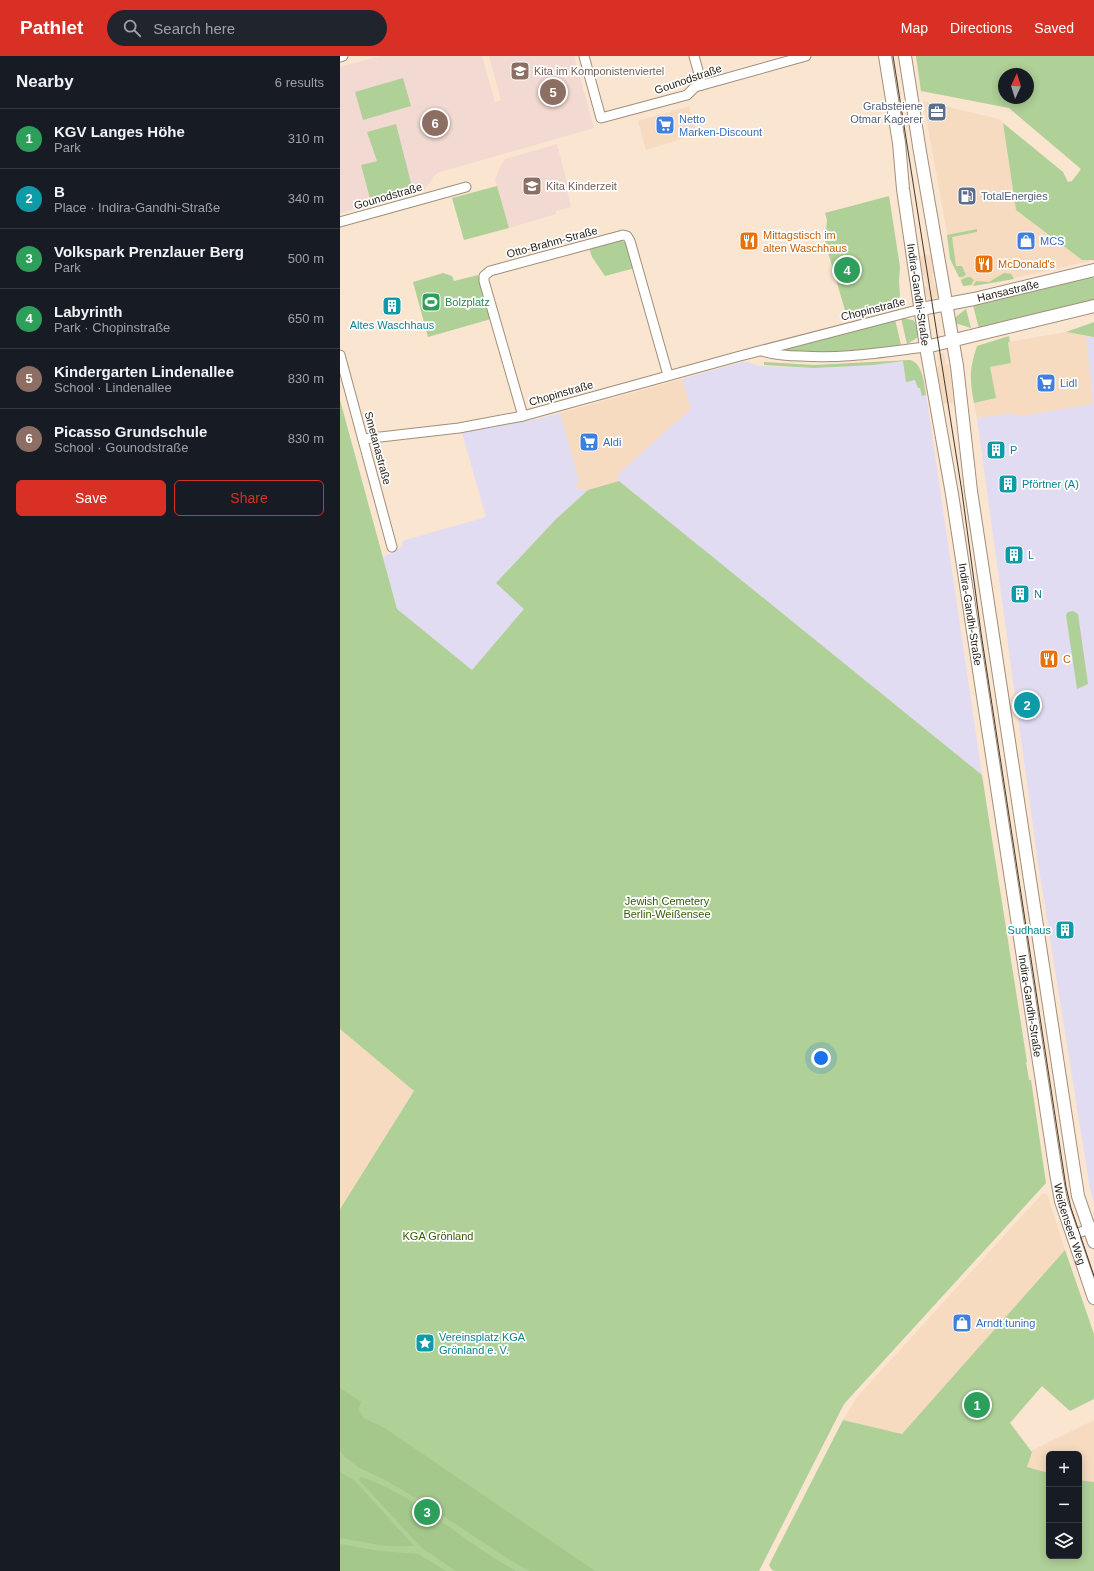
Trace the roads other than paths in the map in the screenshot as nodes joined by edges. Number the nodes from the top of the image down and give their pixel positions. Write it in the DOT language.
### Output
graph roads {
  1 [pos="343,56"];
  2 [pos="584,56"];
  3 [pos="694,56"];
  4 [pos="806,56"];
  5 [pos="885,56"];
  6 [pos="905,56"];
  7 [pos="340,57"];
  8 [pos="790,58"];
  9 [pos="702,85"];
  10 [pos="466,186"];
  11 [pos="340,222"];
  12 [pos="1094,270"];
  13 [pos="946,304"];
  14 [pos="1094,306"];
  15 [pos="921,309"];
  16 [pos="953,341"];
  17 [pos="926,346"];
  18 [pos="762,351"];
  19 [pos="340,355"];
  20 [pos="668,376"];
  21 [pos="523,416"];
  22 [pos="363,439"];
  23 [pos="972,491"];
  24 [pos="952,494"];
  25 [pos="392,547"];
  26 [pos="1072,1157"];
  27 [pos="1056,1173"];
  28 [pos="1092,1228"];
  29 [pos="1073,1235"];
  30 [pos="1094,1242"];
  31 [pos="1094,1298"];
  1 -- 7 [label="street"];
  2 -- 9 [label="street, Gounodstraße"];
  3 -- 9 [label="street"];
  4 -- 8 [label="street, Gounodstraße"];
  5 -- 15 [label="main road, Indira-Gandhi-Straße"];
  6 -- 13 [label="main road, Indira-Gandhi-Straße"];
  8 -- 9 [label="street, Gounodstraße"];
  10 -- 11 [label="street, Gounodstraße"];
  12 -- 13 [label="main road, Hansastraße"];
  13 -- 15 [label="main road, Hansastraße"];
  13 -- 16 [label="main road, Indira-Gandhi-Straße"];
  14 -- 16 [label="main road"];
  15 -- 17 [label="main road, Indira-Gandhi-Straße"];
  15 -- 18 [label="street, Chopinstraße"];
  16 -- 17 [label="main road"];
  16 -- 23 [label="main road, Indira-Gandhi-Straße"];
  17 -- 18 [label="street, Chopinstraße"];
  17 -- 24 [label="main road, Indira-Gandhi-Straße"];
  18 -- 20 [label="street, Chopinstraße"];
  19 -- 22 [label="street, Smetanastraße"];
  20 -- 21 [label="street, Chopinstraße"];
  20 -- 21 [label="street, Otto-Brahm-Straße"];
  21 -- 22 [label="street, Chopinstraße"];
  22 -- 25 [label="street, Smetanastraße"];
  23 -- 24 [label="main road"];
  23 -- 26 [label="main road, Indira-Gandhi-Straße"];
  24 -- 27 [label="main road, Indira-Gandhi-Straße"];
  26 -- 28 [label="main road, Weißenseer Weg"];
  27 -- 29 [label="main road, Weißenseer Weg"];
  28 -- 29 [label="street"];
  28 -- 30 [label="main road, Weißenseer Weg"];
  29 -- 31 [label="main road, Weißenseer Weg"];
}
